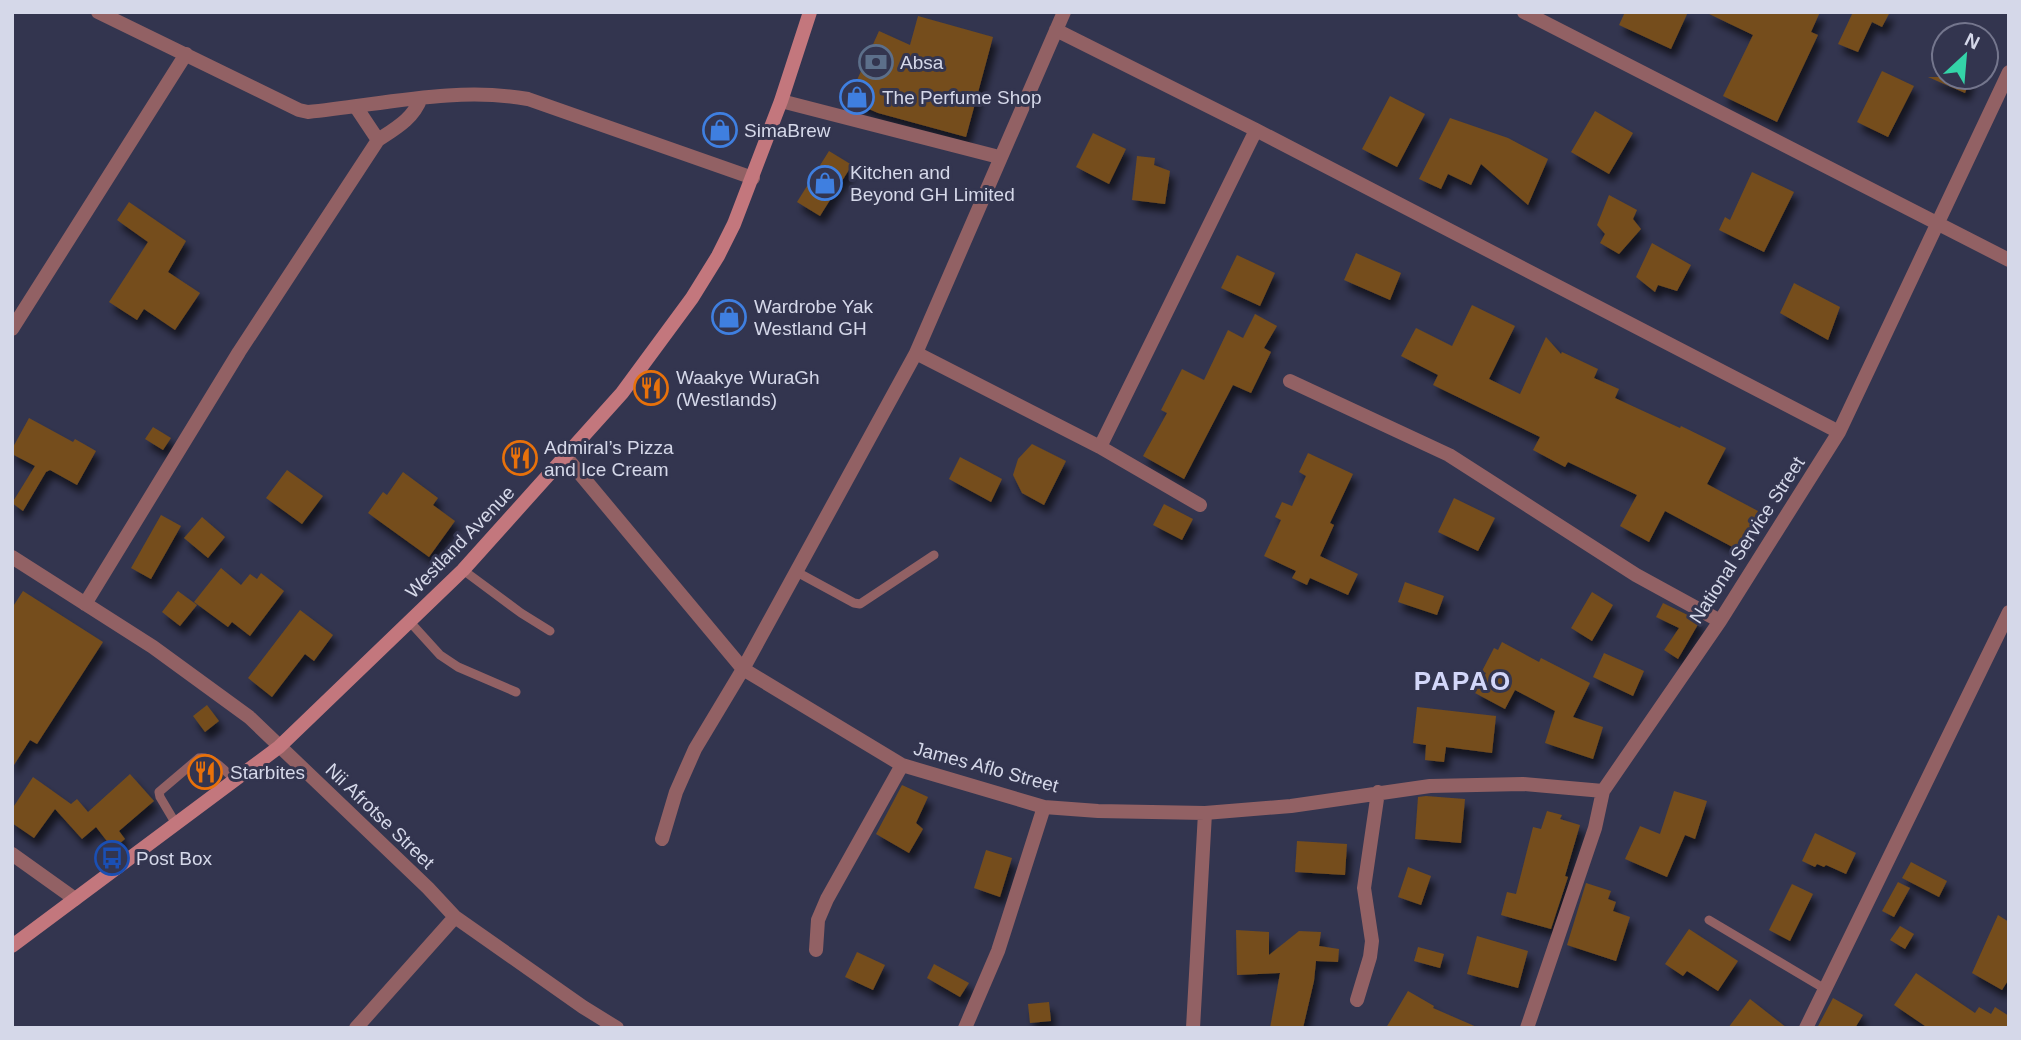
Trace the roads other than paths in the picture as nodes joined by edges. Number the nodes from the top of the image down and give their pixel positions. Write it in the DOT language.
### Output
graph roads {
  1 [pos="98,12"];
  2 [pos="810,12"];
  3 [pos="1064,12"];
  4 [pos="1524,12"];
  5 [pos="1056,30"];
  6 [pos="186,54"];
  7 [pos="2009,72"];
  8 [pos="421,98"];
  9 [pos="781,102"];
  10 [pos="356,107"];
  11 [pos="1256,130"];
  12 [pos="378,140"];
  13 [pos="999,157"];
  14 [pos="753,178"];
  15 [pos="1938,224"];
  16 [pos="2009,260"];
  17 [pos="12,329"];
  18 [pos="916,354"];
  19 [pos="1290,381"];
  20 [pos="1839,432"];
  21 [pos="1100,447"];
  22 [pos="566,457"];
  23 [pos="1200,505"];
  24 [pos="934,555"];
  25 [pos="12,557"];
  26 [pos="463,570"];
  27 [pos="795,571"];
  28 [pos="85,604"];
  29 [pos="2009,612"];
  30 [pos="1720,621"];
  31 [pos="410,622"];
  32 [pos="550,632"];
  33 [pos="743,669"];
  34 [pos="516,692"];
  35 [pos="279,747"];
  36 [pos="902,765"];
  37 [pos="235,780"];
  38 [pos="1603,791"];
  39 [pos="1378,792"];
  40 [pos="1044,807"];
  41 [pos="1205,813"];
  42 [pos="176,824"];
  43 [pos="662,839"];
  44 [pos="12,853"];
  45 [pos="75,899"];
  46 [pos="455,917"];
  47 [pos="1709,920"];
  48 [pos="12,946"];
  49 [pos="816,950"];
  50 [pos="1825,989"];
  51 [pos="1357,1000"];
  52 [pos="356,1028"];
  53 [pos="617,1028"];
  54 [pos="965,1028"];
  55 [pos="1193,1028"];
  56 [pos="1527,1028"];
  57 [pos="1806,1028"];
  1 -- 6 [label="street"];
  2 -- 9 [label="street, Westland Avenue"];
  3 -- 5 [label="street"];
  4 -- 15 [label="street"];
  5 -- 11 [label="street"];
  5 -- 13 [label="street"];
  6 -- 10 [label="street"];
  6 -- 17 [label="street"];
  7 -- 15 [label="street, National Service Street"];
  8 -- 10 [label="street"];
  8 -- 12 [label="street"];
  8 -- 14 [label="street"];
  9 -- 13 [label="street"];
  9 -- 14 [label="street, Westland Avenue"];
  10 -- 12 [label="street"];
  11 -- 20 [label="street"];
  11 -- 21 [label="street"];
  12 -- 28 [label="street"];
  13 -- 18 [label="street"];
  14 -- 22 [label="street, Westland Avenue"];
  15 -- 16 [label="street"];
  15 -- 20 [label="street, National Service Street"];
  18 -- 21 [label="street"];
  18 -- 27 [label="street"];
  19 -- 30 [label="street"];
  20 -- 30 [label="street, National Service Street"];
  21 -- 23 [label="street"];
  22 -- 26 [label="street, Westland Avenue"];
  22 -- 33 [label="street, James Aflo Street"];
  24 -- 27 [label="lane"];
  25 -- 28 [label="street, Nii Afrotse Street"];
  26 -- 31 [label="street, Westland Avenue"];
  26 -- 32 [label="lane"];
  27 -- 33 [label="street"];
  28 -- 35 [label="street, Nii Afrotse Street"];
  29 -- 50 [label="street"];
  30 -- 38 [label="street, National Service Street"];
  31 -- 34 [label="lane"];
  31 -- 35 [label="street, Westland Avenue"];
  33 -- 36 [label="street, James Aflo Street"];
  33 -- 43 [label="street"];
  35 -- 37 [label="street, Westland Avenue"];
  35 -- 46 [label="street, Nii Afrotse Street"];
  36 -- 40 [label="street, James Aflo Street"];
  36 -- 49 [label="street"];
  37 -- 42 [label="street, Westland Avenue"];
  37 -- 42 [label="lane"];
  38 -- 39 [label="street, James Aflo Street"];
  38 -- 56 [label="street, National Service Street"];
  39 -- 41 [label="street, James Aflo Street"];
  39 -- 51 [label="street"];
  40 -- 41 [label="street, James Aflo Street"];
  40 -- 54 [label="street"];
  41 -- 55 [label="street"];
  42 -- 45 [label="street, Westland Avenue"];
  44 -- 45 [label="street"];
  45 -- 48 [label="street, Westland Avenue"];
  46 -- 52 [label="street"];
  46 -- 53 [label="street, Nii Afrotse Street"];
  47 -- 50 [label="lane"];
  50 -- 57 [label="street"];
}
